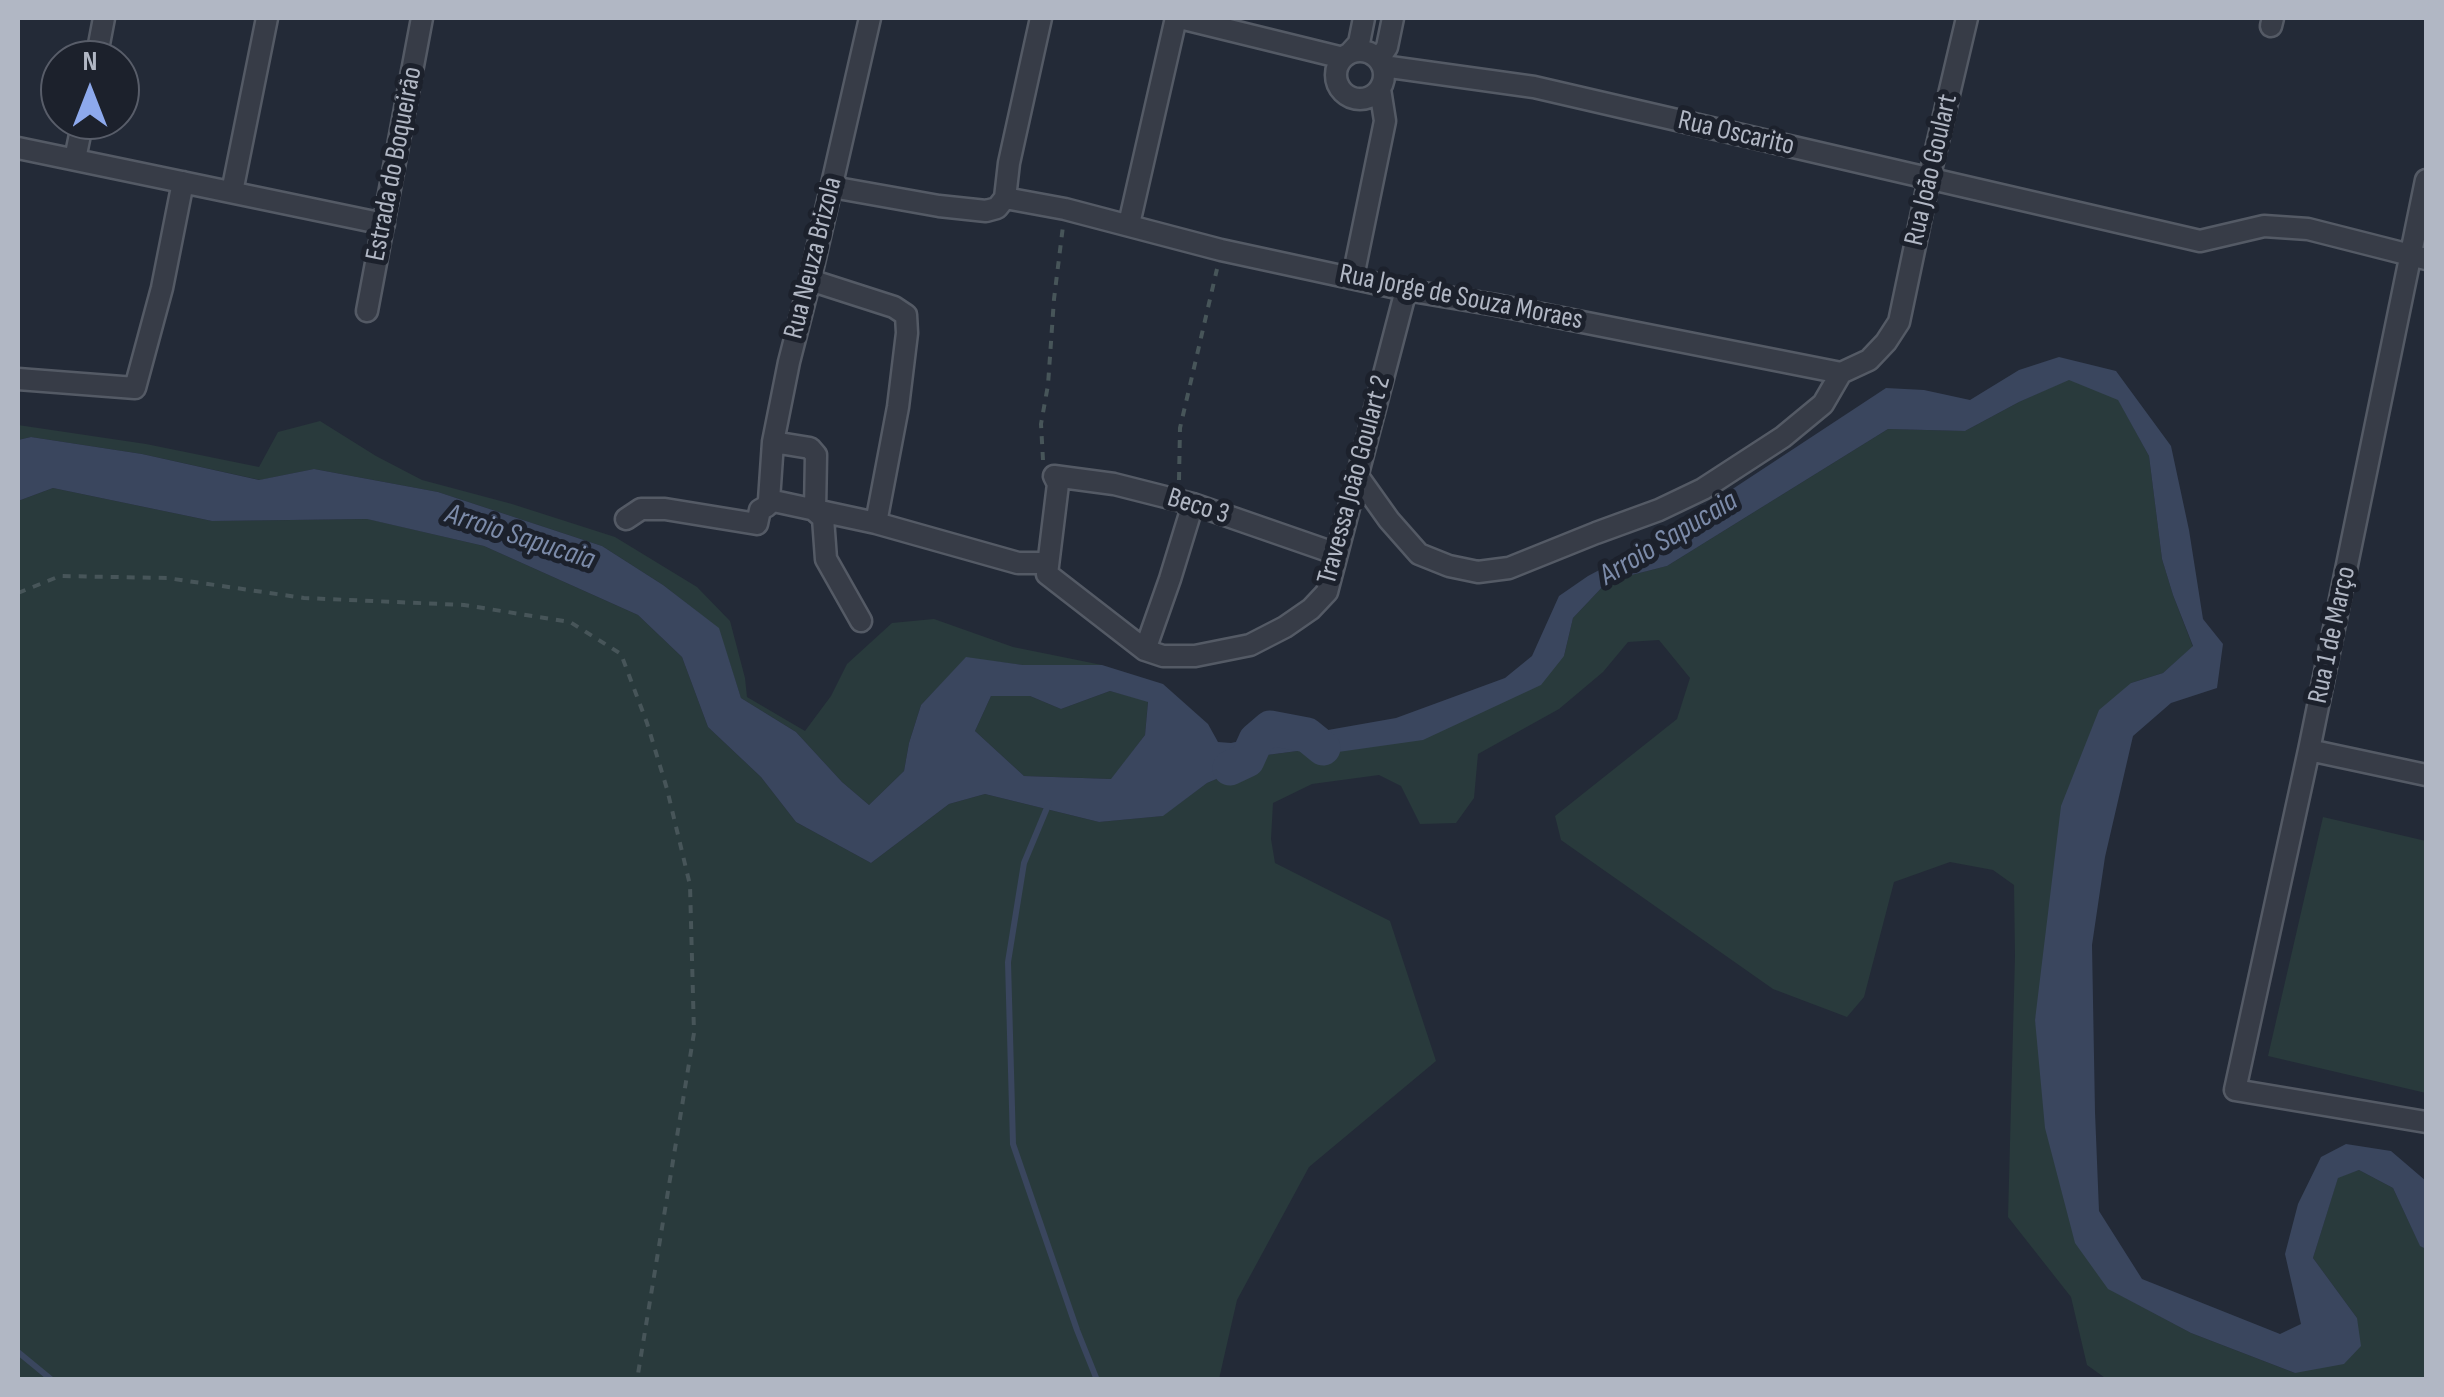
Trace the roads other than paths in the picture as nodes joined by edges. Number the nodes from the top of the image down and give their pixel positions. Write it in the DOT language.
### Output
graph roads {
  1 [pos="267,18"];
  2 [pos="422,18"];
  3 [pos="870,18"];
  4 [pos="1041,18"];
  5 [pos="1178,18"];
  6 [pos="1364,18"];
  7 [pos="1393,18"];
  8 [pos="1968,18"];
  9 [pos="1346,55"];
  10 [pos="1381,62"];
  11 [pos="1380,89"];
  12 [pos="79,140"];
  13 [pos="18,148"];
  14 [pos="75,160"];
  15 [pos="1929,178"];
  16 [pos="2426,180"];
  17 [pos="183,182"];
  18 [pos="832,187"];
  19 [pos="232,192"];
  20 [pos="1005,198"];
  21 [pos="384,224"];
  22 [pos="1129,224"];
  23 [pos="2419,258"];
  24 [pos="1353,277"];
  25 [pos="810,280"];
  26 [pos="1406,290"];
  27 [pos="367,311"];
  28 [pos="1841,373"];
  29 [pos="18,379"];
  30 [pos="773,442"];
  31 [pos="1356,475"];
  32 [pos="769,500"];
  33 [pos="1186,502"];
  34 [pos="814,511"];
  35 [pos="626,519"];
  36 [pos="876,523"];
  37 [pos="1338,554"];
  38 [pos="1047,562"];
  39 [pos="861,621"];
  40 [pos="1144,650"];
  41 [pos="2309,750"];
  42 [pos="2426,775"];
  43 [pos="2426,1122"];
  1 -- 19 [label="street"];
  2 -- 21 [label="street, Estrada do Boqueirão"];
  3 -- 18 [label="street, Rua Neuza Brizola"];
  4 -- 20 [label="street"];
  5 -- 9 [label="street"];
  5 -- 22 [label="street"];
  6 -- 9 [label="street"];
  7 -- 10 [label="street"];
  8 -- 15 [label="street, Rua João Goulart"];
  9 -- 10 [label="street"];
  9 -- 11 [label="street"];
  10 -- 11 [label="street"];
  10 -- 15 [label="street, Rua Oscarito"];
  11 -- 24 [label="street"];
  12 -- 14 [label="street"];
  13 -- 14 [label="street"];
  14 -- 17 [label="street"];
  15 -- 23 [label="street, Rua Oscarito"];
  15 -- 28 [label="street, Rua João Goulart"];
  16 -- 23 [label="street, Rua 1 de Março"];
  17 -- 19 [label="street"];
  17 -- 29 [label="street"];
  18 -- 20 [label="street"];
  18 -- 25 [label="street, Rua Neuza Brizola"];
  19 -- 21 [label="street"];
  20 -- 22 [label="street, Rua Jorge de Souza Moraes"];
  21 -- 27 [label="street, Estrada do Boqueirão"];
  22 -- 24 [label="street, Rua Jorge de Souza Moraes"];
  23 -- 41 [label="street, Rua 1 de Março"];
  24 -- 26 [label="street, Rua Jorge de Souza Moraes"];
  25 -- 30 [label="street, Rua Neuza Brizola"];
  25 -- 36 [label="street"];
  26 -- 28 [label="street, Rua Jorge de Souza Moraes"];
  26 -- 31 [label="street, Travessa João Goulart 2"];
  28 -- 31 [label="street"];
  30 -- 32 [label="street, Rua Neuza Brizola"];
  30 -- 34 [label="street"];
  31 -- 37 [label="street, Travessa João Goulart 2"];
  32 -- 34 [label="street"];
  32 -- 35 [label="street"];
  33 -- 37 [label="street, Beco 3"];
  33 -- 38 [label="street, Beco 3"];
  33 -- 40 [label="street"];
  34 -- 36 [label="street"];
  34 -- 39 [label="street"];
  36 -- 38 [label="street"];
  37 -- 40 [label="street, Travessa João Goulart 2"];
  38 -- 40 [label="street"];
  41 -- 42 [label="street"];
  41 -- 43 [label="street, Rua 1 de Março"];
}
